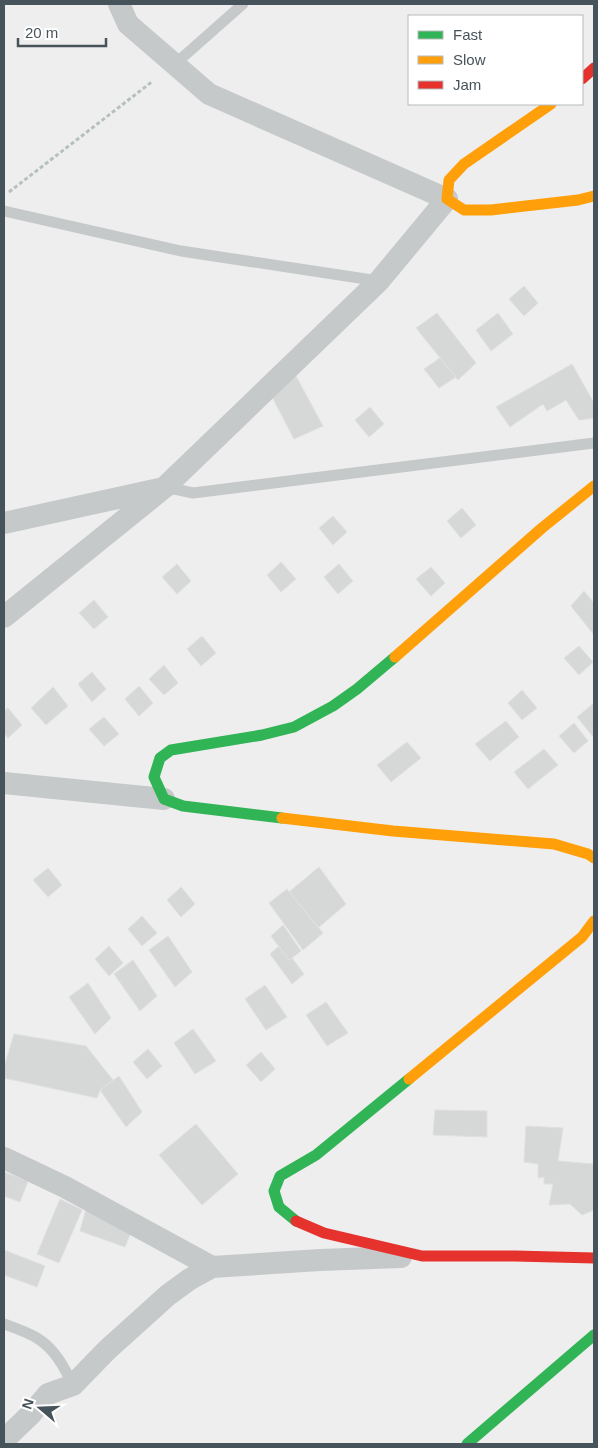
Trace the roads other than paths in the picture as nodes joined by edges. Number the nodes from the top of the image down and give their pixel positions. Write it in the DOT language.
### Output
graph roads {
  1 [pos="119,4"];
  2 [pos="243,4"];
  3 [pos="175,64"];
  4 [pos="594,68"];
  5 [pos="583,78"];
  6 [pos="550,105"];
  7 [pos="594,196"];
  8 [pos="447,199"];
  9 [pos="4,211"];
  10 [pos="379,281"];
  11 [pos="594,443"];
  12 [pos="594,486"];
  13 [pos="165,487"];
  14 [pos="4,523"];
  15 [pos="4,617"];
  16 [pos="4,783"];
  17 [pos="164,799"];
  18 [pos="594,858"];
  19 [pos="594,921"];
  20 [pos="4,1158"];
  21 [pos="422,1256"];
  22 [pos="594,1258"];
  23 [pos="212,1267"];
  24 [pos="4,1324"];
  25 [pos="594,1336"];
  26 [pos="73,1385"];
  27 [pos="4,1440"];
  28 [pos="467,1444"];
  1 -- 3 [label="street"];
  2 -- 3 [label="lane"];
  3 -- 8 [label="street"];
  4 -- 5 [label="street"];
  6 -- 8 [label="street"];
  7 -- 8 [label="street"];
  8 -- 10 [label="street"];
  9 -- 10 [label="lane"];
  10 -- 13 [label="street"];
  11 -- 13 [label="lane"];
  12 -- 17 [label="street"];
  13 -- 14 [label="street"];
  13 -- 15 [label="street"];
  16 -- 17 [label="street"];
  17 -- 18 [label="street"];
  19 -- 21 [label="street"];
  20 -- 23 [label="street"];
  21 -- 22 [label="street"];
  21 -- 23 [label="street"];
  23 -- 26 [label="street"];
  24 -- 26 [label="lane"];
  25 -- 28 [label="street"];
  26 -- 27 [label="street"];
}
